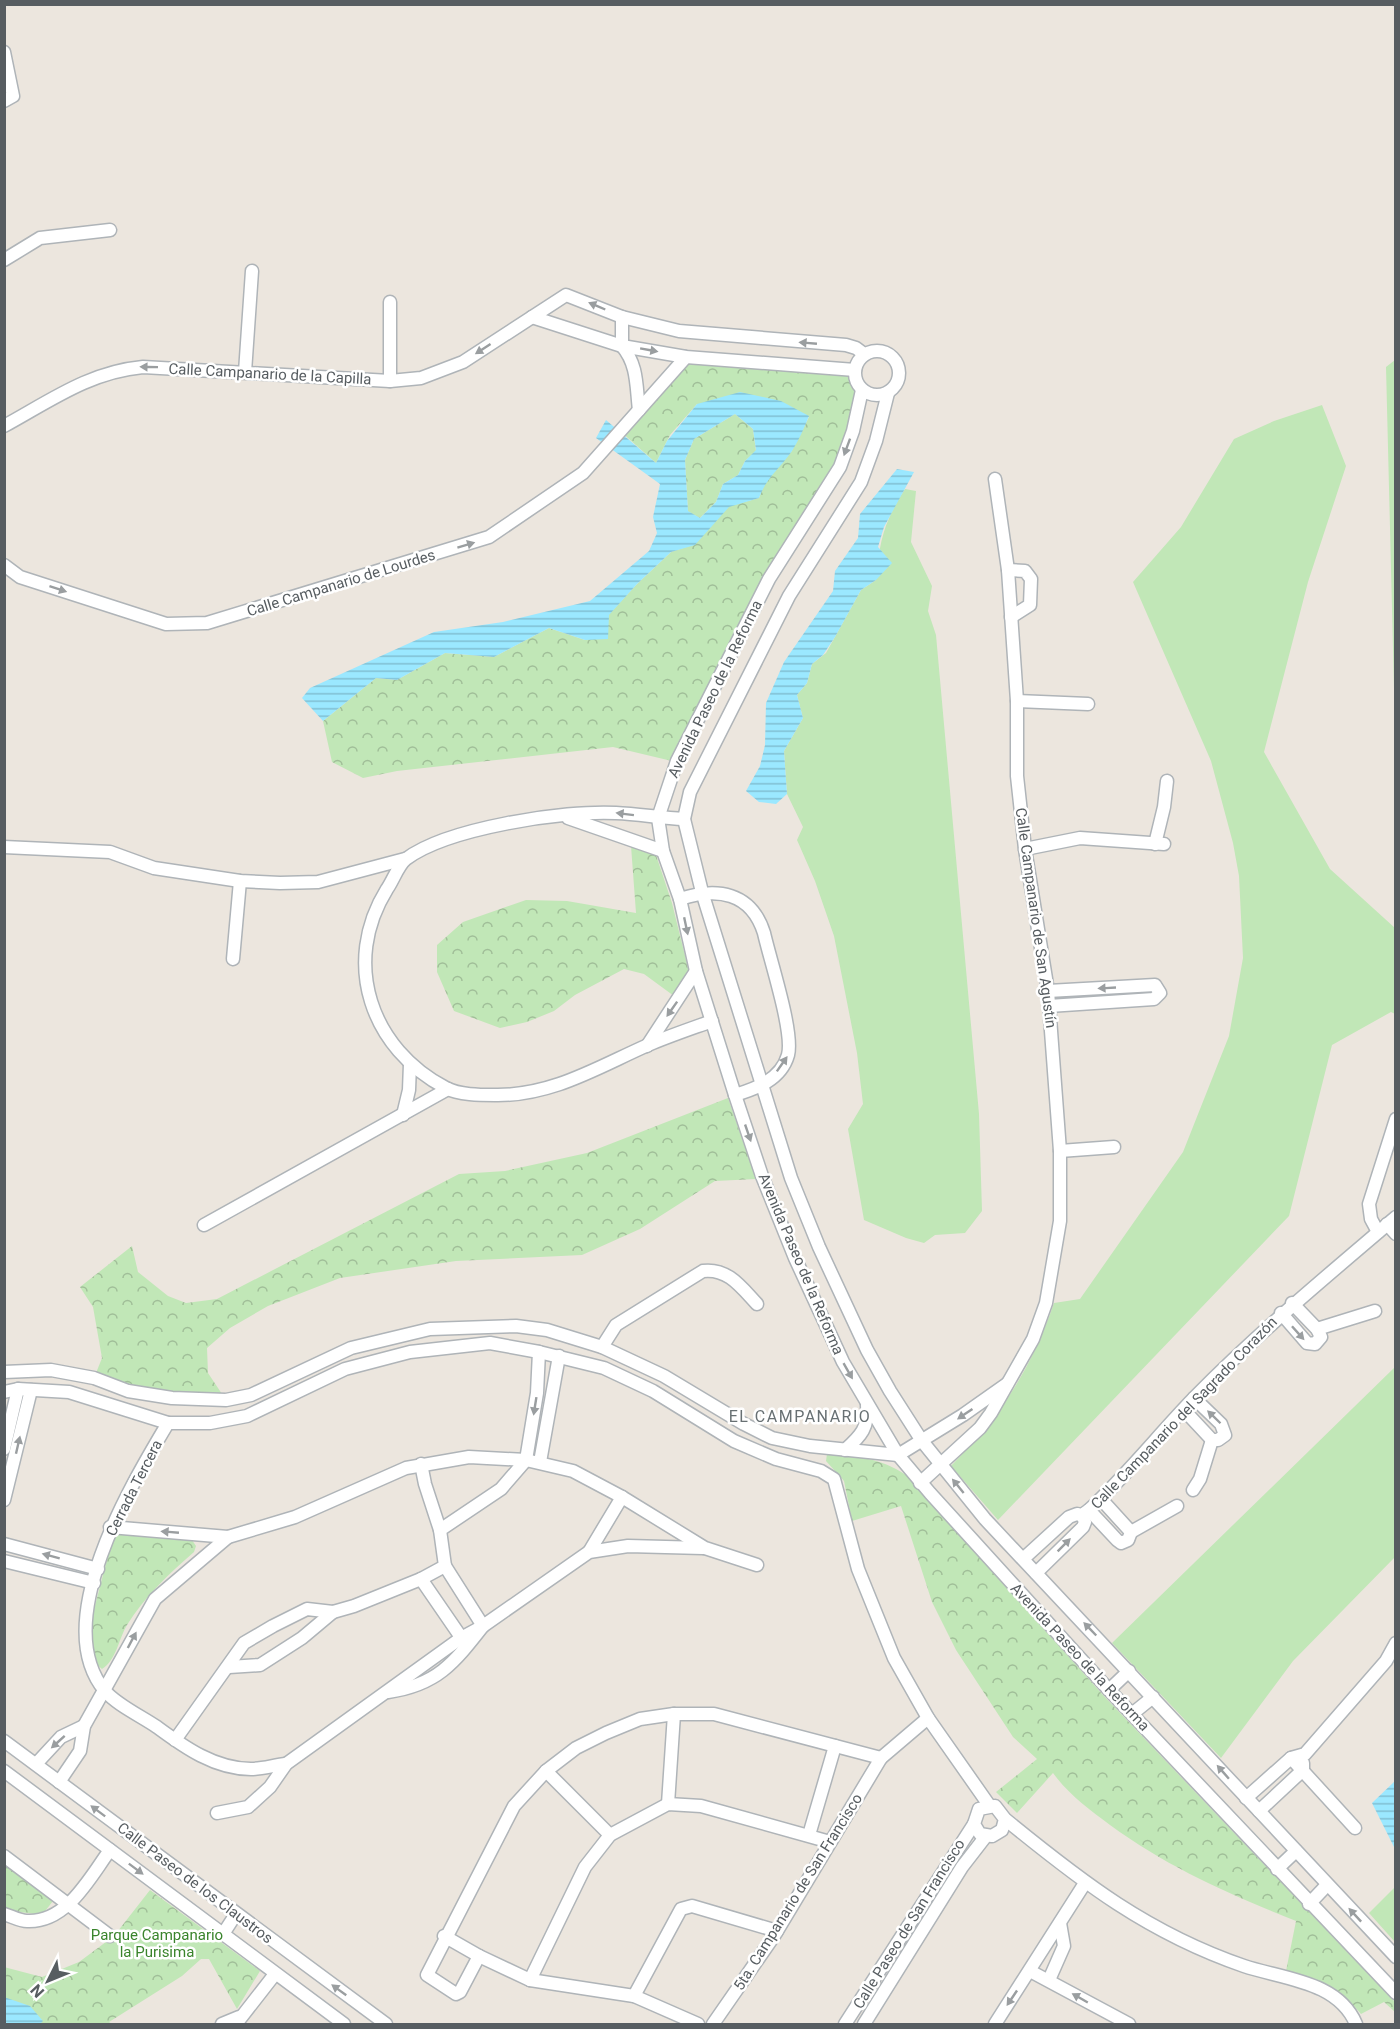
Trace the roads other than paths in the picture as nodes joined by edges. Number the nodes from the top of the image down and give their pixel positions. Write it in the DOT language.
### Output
graph roads {
  1 [pos="4,52"];
  2 [pos="4,101"];
  3 [pos="110,230"];
  4 [pos="4,260"];
  5 [pos="252,271"];
  6 [pos="390,302"];
  7 [pos="532,317"];
  8 [pos="622,317"];
  9 [pos="622,346"];
  10 [pos="864,354"];
  11 [pos="686,357"];
  12 [pos="855,370"];
  13 [pos="245,372"];
  14 [pos="390,381"];
  15 [pos="862,390"];
  16 [pos="888,393"];
  17 [pos="639,410"];
  18 [pos="4,426"];
  19 [pos="995,479"];
  20 [pos="4,566"];
  21 [pos="1008,570"];
  22 [pos="1011,617"];
  23 [pos="1017,701"];
  24 [pos="1088,704"];
  25 [pos="1167,781"];
  26 [pos="559,814"];
  27 [pos="657,818"];
  28 [pos="684,819"];
  29 [pos="4,847"];
  30 [pos="1025,849"];
  31 [pos="663,851"];
  32 [pos="405,860"];
  33 [pos="240,881"];
  34 [pos="702,892"];
  35 [pos="680,899"];
  36 [pos="233,959"];
  37 [pos="696,971"];
  38 [pos="1048,991"];
  39 [pos="1049,1006"];
  40 [pos="712,1021"];
  41 [pos="647,1046"];
  42 [pos="410,1064"];
  43 [pos="763,1087"];
  44 [pos="447,1089"];
  45 [pos="735,1095"];
  46 [pos="403,1115"];
  47 [pos="1395,1119"];
  48 [pos="1114,1147"];
  49 [pos="1060,1151"];
  50 [pos="204,1225"];
  51 [pos="1389,1227"];
  52 [pos="1292,1303"];
  53 [pos="758,1304"];
  54 [pos="1375,1311"];
  55 [pos="1281,1313"];
  56 [pos="1317,1329"];
  57 [pos="602,1347"];
  58 [pos="539,1352"];
  59 [pos="558,1356"];
  60 [pos="4,1372"];
  61 [pos="1007,1384"];
  62 [pos="24,1389"];
  63 [pos="4,1392"];
  64 [pos="1194,1398"];
  65 [pos="867,1404"];
  66 [pos="1184,1410"];
  67 [pos="168,1423"];
  68 [pos="1212,1440"];
  69 [pos="922,1441"];
  70 [pos="4,1449"];
  71 [pos="845,1450"];
  72 [pos="898,1455"];
  73 [pos="526,1460"];
  74 [pos="540,1462"];
  75 [pos="421,1464"];
  76 [pos="941,1466"];
  77 [pos="920,1482"];
  78 [pos="1193,1490"];
  79 [pos="622,1497"];
  80 [pos="1101,1499"];
  81 [pos="4,1500"];
  82 [pos="1177,1506"];
  83 [pos="1085,1513"];
  84 [pos="110,1527"];
  85 [pos="440,1530"];
  86 [pos="1131,1532"];
  87 [pos="228,1537"];
  88 [pos="4,1544"];
  89 [pos="705,1548"];
  90 [pos="590,1552"];
  91 [pos="1023,1559"];
  92 [pos="4,1561"];
  93 [pos="757,1565"];
  94 [pos="445,1566"];
  95 [pos="98,1569"];
  96 [pos="1036,1573"];
  97 [pos="422,1579"];
  98 [pos="94,1583"];
  99 [pos="333,1612"];
  100 [pos="483,1626"];
  101 [pos="464,1642"];
  102 [pos="1395,1644"];
  103 [pos="1391,1658"];
  104 [pos="229,1667"];
  105 [pos="1129,1671"];
  106 [pos="1109,1690"];
  107 [pos="105,1692"];
  108 [pos="1153,1697"];
  109 [pos="674,1714"];
  110 [pos="1132,1714"];
  111 [pos="928,1718"];
  112 [pos="84,1726"];
  113 [pos="175,1740"];
  114 [pos="4,1741"];
  115 [pos="835,1746"];
  116 [pos="1305,1754"];
  117 [pos="881,1758"];
  118 [pos="1291,1758"];
  119 [pos="36,1764"];
  120 [pos="286,1764"];
  121 [pos="1303,1770"];
  122 [pos="4,1771"];
  123 [pos="546,1771"];
  124 [pos="59,1782"];
  125 [pos="1246,1798"];
  126 [pos="668,1804"];
  127 [pos="990,1805"];
  128 [pos="1258,1811"];
  129 [pos="217,1813"];
  130 [pos="1005,1819"];
  131 [pos="974,1824"];
  132 [pos="1355,1828"];
  133 [pos="610,1835"];
  134 [pos="809,1835"];
  135 [pos="986,1836"];
  136 [pos="830,1842"];
  137 [pos="110,1850"];
  138 [pos="1296,1851"];
  139 [pos="4,1856"];
  140 [pos="1277,1869"];
  141 [pos="1085,1883"];
  142 [pos="1327,1885"];
  143 [pos="70,1904"];
  144 [pos="1309,1904"];
  145 [pos="4,1914"];
  146 [pos="236,1914"];
  147 [pos="1060,1923"];
  148 [pos="777,1931"];
  149 [pos="223,1934"];
  150 [pos="110,1936"];
  151 [pos="444,1936"];
  152 [pos="479,1956"];
  153 [pos="1395,1957"];
  154 [pos="886,1959"];
  155 [pos="899,1968"];
  156 [pos="1030,1971"];
  157 [pos="275,1974"];
  158 [pos="530,1980"];
  159 [pos="1049,1980"];
  160 [pos="1395,1993"];
  161 [pos="634,1996"];
  162 [pos="237,2021"];
  163 [pos="696,2024"];
  164 [pos="222,2025"];
  165 [pos="344,2025"];
  166 [pos="386,2025"];
  167 [pos="713,2025"];
  168 [pos="845,2025"];
  169 [pos="864,2025"];
  170 [pos="994,2025"];
  171 [pos="1129,2025"];
  172 [pos="1356,2025"];
  1 -- 2 [label="street"];
  3 -- 4 [label="street"];
  5 -- 13 [label="street"];
  6 -- 14 [label="street"];
  8 -- 7 [label="street, Calle Campanario de la Capilla, one-way"];
  7 -- 9 [label="street"];
  7 -- 14 [label="street, Calle Campanario de la Capilla, one-way"];
  8 -- 9 [label="street"];
  10 -- 8 [label="street, Calle Campanario de la Capilla, one-way"];
  9 -- 11 [label="street, one-way"];
  9 -- 17 [label="street"];
  10 -- 12 [label="street"];
  10 -- 16 [label="street"];
  11 -- 12 [label="street"];
  11 -- 17 [label="street, Calle Campanario de Lourdes"];
  12 -- 15 [label="street"];
  13 -- 14 [label="street, Calle Campanario de la Capilla"];
  13 -- 18 [label="street, Calle Campanario de la Capilla, one-way"];
  15 -- 16 [label="street"];
  15 -- 27 [label="street, Avenida Paseo de la Reforma, one-way"];
  16 -- 28 [label="street, Avenida Paseo de la Reforma"];
  20 -- 17 [label="street, Calle Campanario de Lourdes, one-way"];
  19 -- 21 [label="street, Calle Campanario de San Agustín"];
  21 -- 22 [label="street, Calle Campanario de San Agustín"];
  21 -- 22 [label="street"];
  22 -- 23 [label="street, Calle Campanario de San Agustín"];
  23 -- 24 [label="street"];
  23 -- 30 [label="street, Calle Campanario de San Agustín"];
  25 -- 30 [label="street"];
  27 -- 26 [label="street, one-way"];
  26 -- 31 [label="street"];
  26 -- 32 [label="street"];
  27 -- 28 [label="street"];
  27 -- 31 [label="street, Avenida Paseo de la Reforma"];
  28 -- 34 [label="street, Avenida Paseo de la Reforma"];
  29 -- 33 [label="street"];
  30 -- 38 [label="street, Calle Campanario de San Agustín"];
  31 -- 35 [label="street, Avenida Paseo de la Reforma"];
  32 -- 33 [label="street"];
  32 -- 42 [label="street"];
  33 -- 36 [label="street"];
  34 -- 35 [label="street"];
  34 -- 43 [label="street, Avenida Paseo de la Reforma"];
  43 -- 34 [label="street, one-way"];
  35 -- 37 [label="street, Avenida Paseo de la Reforma, one-way"];
  37 -- 40 [label="street, Avenida Paseo de la Reforma"];
  37 -- 41 [label="street, one-way"];
  38 -- 39 [label="street, Calle Campanario de San Agustín"];
  39 -- 38 [label="street, one-way"];
  39 -- 49 [label="street, Calle Campanario de San Agustín"];
  40 -- 41 [label="street"];
  40 -- 45 [label="street, Avenida Paseo de la Reforma"];
  41 -- 44 [label="street"];
  42 -- 44 [label="street"];
  42 -- 46 [label="street"];
  43 -- 45 [label="street"];
  43 -- 69 [label="street, Avenida Paseo de la Reforma"];
  44 -- 46 [label="street"];
  45 -- 65 [label="street, Avenida Paseo de la Reforma, one-way"];
  46 -- 50 [label="street"];
  47 -- 51 [label="street"];
  48 -- 49 [label="street"];
  49 -- 61 [label="street, Calle Campanario de San Agustín"];
  51 -- 52 [label="street, Calle Campanario del Sagrado Corazón"];
  52 -- 55 [label="street, Calle Campanario del Sagrado Corazón"];
  52 -- 56 [label="street"];
  53 -- 57 [label="street"];
  54 -- 56 [label="street"];
  55 -- 56 [label="street, one-way"];
  55 -- 64 [label="street, Calle Campanario del Sagrado Corazón"];
  57 -- 60 [label="street"];
  57 -- 71 [label="street"];
  58 -- 59 [label="street"];
  58 -- 67 [label="street"];
  58 -- 73 [label="street, one-way"];
  59 -- 74 [label="street"];
  59 -- 111 [label="street"];
  61 -- 69 [label="street, Calle Campanario de San Agustín, one-way"];
  61 -- 76 [label="street, Calle Campanario de San Agustín"];
  62 -- 63 [label="street"];
  62 -- 67 [label="street"];
  62 -- 70 [label="street"];
  81 -- 62 [label="street, one-way"];
  64 -- 66 [label="street, Calle Campanario del Sagrado Corazón"];
  68 -- 64 [label="street, one-way"];
  65 -- 71 [label="street"];
  65 -- 72 [label="street, Avenida Paseo de la Reforma"];
  66 -- 68 [label="street"];
  66 -- 80 [label="street, Calle Campanario del Sagrado Corazón"];
  67 -- 84 [label="street, Cerrada Tercera"];
  68 -- 78 [label="street"];
  69 -- 72 [label="street, Calle Campanario de San Agustín"];
  69 -- 76 [label="street, Avenida Paseo de la Reforma"];
  71 -- 72 [label="street"];
  72 -- 77 [label="street, Avenida Paseo de la Reforma"];
  73 -- 74 [label="street"];
  73 -- 75 [label="street"];
  73 -- 85 [label="street"];
  74 -- 79 [label="street"];
  75 -- 85 [label="street"];
  75 -- 87 [label="street"];
  76 -- 77 [label="street, Calle Campanario de San Agustín"];
  91 -- 76 [label="street, Avenida Paseo de la Reforma, one-way"];
  77 -- 106 [label="street, Avenida Paseo de la Reforma"];
  79 -- 89 [label="street"];
  79 -- 90 [label="street"];
  80 -- 83 [label="street, Calle Campanario del Sagrado Corazón"];
  80 -- 86 [label="street"];
  82 -- 86 [label="street"];
  83 -- 86 [label="street"];
  83 -- 91 [label="street, Calle Campanario del Sagrado Corazón"];
  96 -- 83 [label="street, Calle Campanario del Sagrado Corazón, one-way"];
  87 -- 84 [label="street, one-way"];
  84 -- 95 [label="street, Cerrada Tercera"];
  85 -- 94 [label="street"];
  107 -- 87 [label="street, one-way"];
  95 -- 88 [label="street, one-way"];
  89 -- 90 [label="street"];
  89 -- 93 [label="street"];
  90 -- 100 [label="street"];
  91 -- 96 [label="street, Avenida Paseo de la Reforma"];
  92 -- 98 [label="street"];
  94 -- 97 [label="street"];
  94 -- 100 [label="street"];
  95 -- 98 [label="street, Cerrada Tercera"];
  105 -- 96 [label="street, Avenida Paseo de la Reforma, one-way"];
  97 -- 99 [label="street"];
  97 -- 101 [label="street"];
  98 -- 107 [label="street, Cerrada Tercera"];
  99 -- 104 [label="street"];
  99 -- 104 [label="street"];
  100 -- 101 [label="street"];
  101 -- 120 [label="street"];
  102 -- 103 [label="street"];
  103 -- 116 [label="street"];
  104 -- 113 [label="street"];
  105 -- 106 [label="street"];
  105 -- 108 [label="street, Avenida Paseo de la Reforma"];
  106 -- 110 [label="street, Avenida Paseo de la Reforma"];
  107 -- 112 [label="street"];
  107 -- 113 [label="street"];
  108 -- 110 [label="street"];
  125 -- 108 [label="street, Avenida Paseo de la Reforma, one-way"];
  109 -- 115 [label="street"];
  109 -- 123 [label="street"];
  109 -- 126 [label="street"];
  110 -- 140 [label="street, Avenida Paseo de la Reforma"];
  111 -- 117 [label="street, 5ta. Campanario de San Francisco"];
  111 -- 127 [label="street"];
  112 -- 119 [label="street, one-way"];
  112 -- 124 [label="street"];
  113 -- 120 [label="street"];
  114 -- 119 [label="street, Calle Paseo de los Claustros"];
  115 -- 117 [label="street"];
  115 -- 134 [label="street"];
  116 -- 118 [label="street"];
  116 -- 121 [label="street"];
  117 -- 136 [label="street, 5ta. Campanario de San Francisco"];
  118 -- 121 [label="street"];
  118 -- 125 [label="street"];
  119 -- 124 [label="street, Calle Paseo de los Claustros"];
  120 -- 129 [label="street"];
  121 -- 128 [label="street"];
  121 -- 132 [label="street"];
  122 -- 137 [label="street, Calle Paseo de los Claustros"];
  123 -- 133 [label="street"];
  123 -- 151 [label="street"];
  146 -- 124 [label="street, Calle Paseo de los Claustros, one-way"];
  125 -- 128 [label="street, Avenida Paseo de la Reforma"];
  126 -- 133 [label="street"];
  126 -- 134 [label="street"];
  127 -- 130 [label="street"];
  127 -- 131 [label="street"];
  128 -- 138 [label="street, Avenida Paseo de la Reforma"];
  130 -- 135 [label="street"];
  130 -- 141 [label="street"];
  131 -- 135 [label="street"];
  131 -- 154 [label="street, Calle Paseo de San Francisco"];
  133 -- 158 [label="street"];
  134 -- 136 [label="street"];
  135 -- 155 [label="street, Calle Paseo de San Francisco"];
  136 -- 148 [label="street, 5ta. Campanario de San Francisco"];
  137 -- 143 [label="street"];
  137 -- 149 [label="street, Calle Paseo de los Claustros, one-way"];
  138 -- 140 [label="street"];
  138 -- 142 [label="street, Avenida Paseo de la Reforma"];
  139 -- 143 [label="street"];
  140 -- 144 [label="street, Avenida Paseo de la Reforma"];
  141 -- 147 [label="street"];
  141 -- 172 [label="street"];
  142 -- 144 [label="street"];
  153 -- 142 [label="street, Avenida Paseo de la Reforma, one-way"];
  143 -- 145 [label="street"];
  143 -- 150 [label="street"];
  144 -- 160 [label="street, Avenida Paseo de la Reforma"];
  146 -- 149 [label="street"];
  166 -- 146 [label="street, Calle Paseo de los Claustros, one-way"];
  147 -- 156 [label="street"];
  147 -- 159 [label="street"];
  148 -- 161 [label="street"];
  148 -- 167 [label="street, 5ta. Campanario de San Francisco"];
  149 -- 157 [label="street, Calle Paseo de los Claustros"];
  151 -- 152 [label="street"];
  151 -- 152 [label="street"];
  152 -- 158 [label="street"];
  154 -- 155 [label="street"];
  154 -- 168 [label="street, Calle Paseo de San Francisco"];
  155 -- 169 [label="street, Calle Paseo de San Francisco"];
  156 -- 159 [label="street"];
  156 -- 170 [label="street, one-way"];
  157 -- 162 [label="street"];
  157 -- 165 [label="street, Calle Paseo de los Claustros"];
  158 -- 161 [label="street"];
  171 -- 159 [label="street, one-way"];
  161 -- 163 [label="street"];
  162 -- 164 [label="street"];
}
